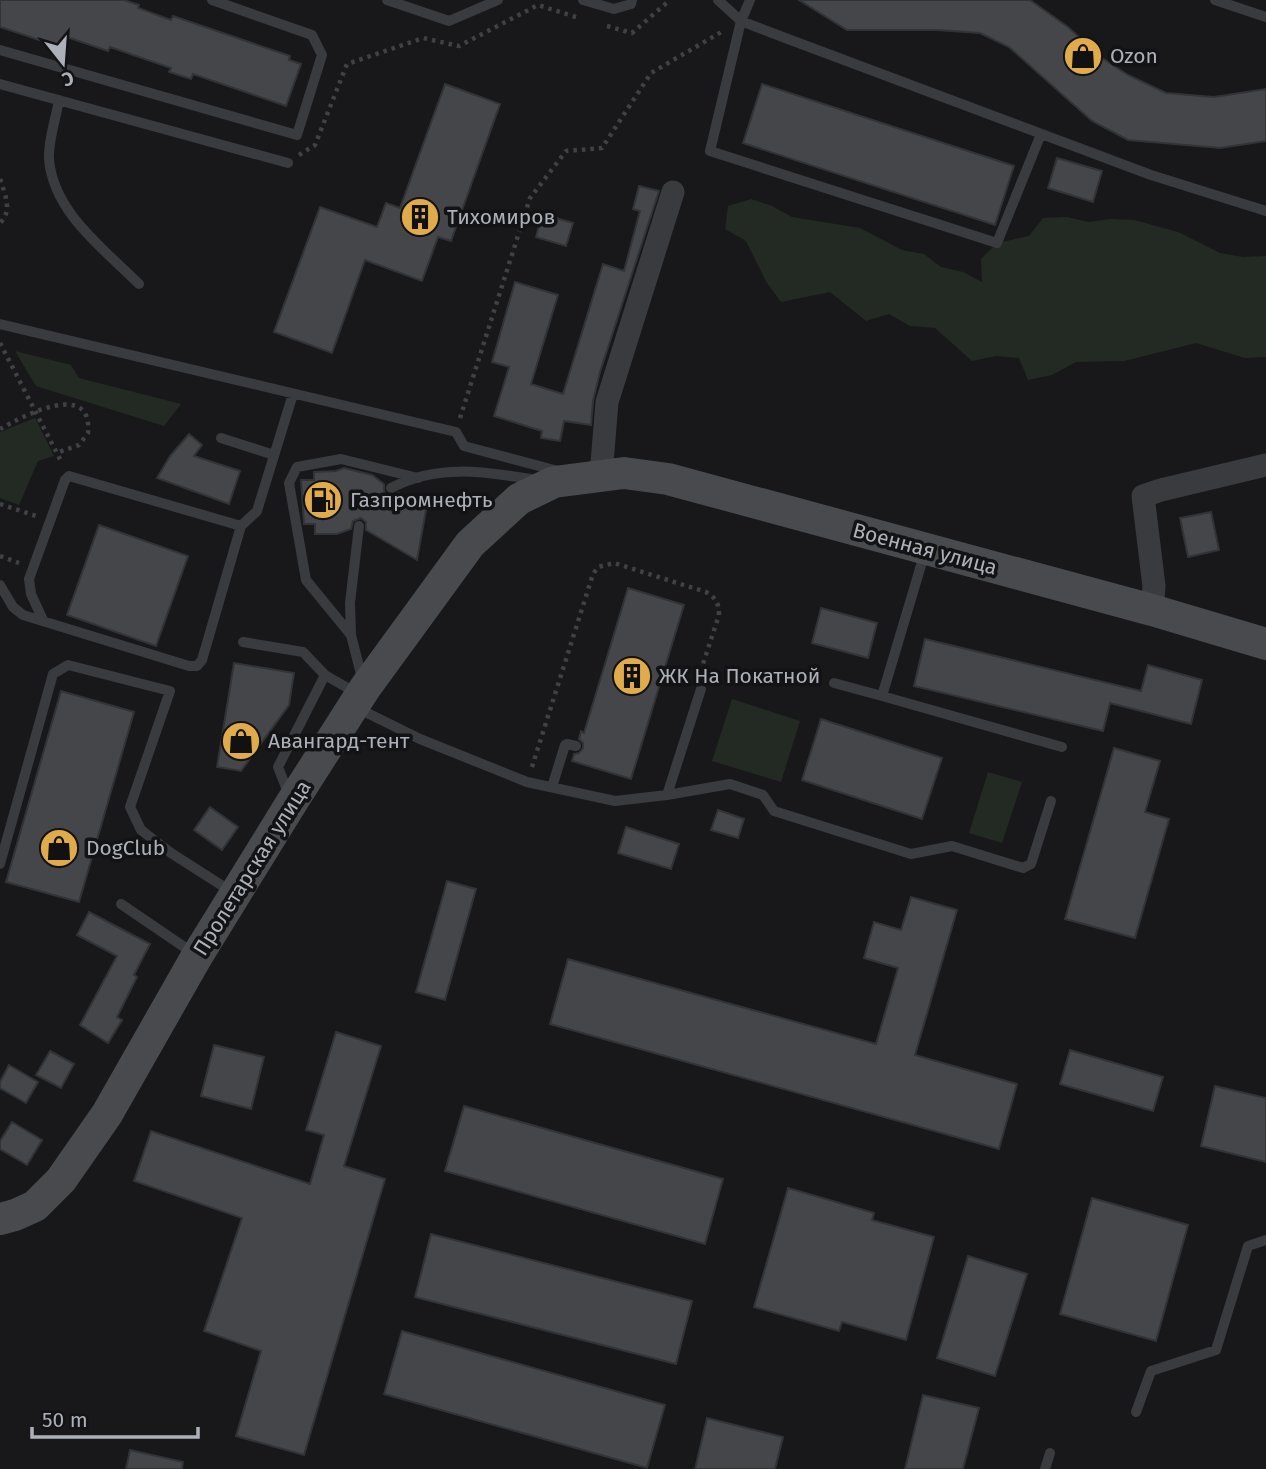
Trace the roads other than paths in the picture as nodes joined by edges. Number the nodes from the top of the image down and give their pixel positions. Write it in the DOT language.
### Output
graph roads {
  1 [pos="212,0"];
  2 [pos="387,0"];
  3 [pos="498,0"];
  4 [pos="583,0"];
  5 [pos="632,0"];
  6 [pos="718,0"];
  7 [pos="750,0"];
  8 [pos="1215,0"];
  9 [pos="1266,17"];
  10 [pos="741,20"];
  11 [pos="0,50"];
  12 [pos="0,84"];
  13 [pos="59,100"];
  14 [pos="1041,134"];
  15 [pos="288,163"];
  16 [pos="673,191"];
  17 [pos="1266,211"];
  18 [pos="139,284"];
  19 [pos="0,324"];
  20 [pos="293,394"];
  21 [pos="221,438"];
  22 [pos="274,455"];
  23 [pos="1266,465"];
  24 [pos="418,478"];
  25 [pos="579,478"];
  26 [pos="391,488"];
  27 [pos="241,526"];
  28 [pos="359,526"];
  29 [pos="926,550"];
  30 [pos="0,585"];
  31 [pos="1152,610"];
  32 [pos="43,621"];
  33 [pos="351,635"];
  34 [pos="243,642"];
  35 [pos="1266,644"];
  36 [pos="325,675"];
  37 [pos="834,683"];
  38 [pos="701,689"];
  39 [pos="882,696"];
  40 [pos="360,697"];
  41 [pos="576,746"];
  42 [pos="1062,747"];
  43 [pos="552,787"];
  44 [pos="667,795"];
  45 [pos="1051,800"];
  46 [pos="292,802"];
  47 [pos="0,864"];
  48 [pos="235,894"];
  49 [pos="121,904"];
  50 [pos="198,956"];
  51 [pos="0,1219"];
  52 [pos="1266,1240"];
  53 [pos="1136,1412"];
  54 [pos="1049,1453"];
  55 [pos="1045,1469"];
  1 -- 11 [label="lane"];
  2 -- 3 [label="lane"];
  4 -- 5 [label="lane"];
  6 -- 10 [label="lane"];
  7 -- 10 [label="lane"];
  8 -- 9 [label="lane"];
  10 -- 14 [label="lane"];
  10 -- 14 [label="lane"];
  12 -- 13 [label="lane"];
  13 -- 15 [label="lane"];
  13 -- 18 [label="lane"];
  14 -- 17 [label="lane"];
  16 -- 25 [label="street"];
  19 -- 20 [label="lane"];
  20 -- 22 [label="lane"];
  20 -- 25 [label="lane"];
  21 -- 22 [label="lane"];
  22 -- 27 [label="lane"];
  23 -- 31 [label="street"];
  24 -- 25 [label="lane"];
  24 -- 26 [label="lane"];
  24 -- 33 [label="lane"];
  25 -- 29 [label="main road, Военная улица"];
  25 -- 40 [label="main road, Пролетарская улица"];
  27 -- 32 [label="lane"];
  27 -- 32 [label="lane"];
  28 -- 33 [label="lane"];
  29 -- 31 [label="main road, Военная улица"];
  29 -- 39 [label="lane"];
  30 -- 32 [label="lane"];
  31 -- 35 [label="main road, Военная улица"];
  33 -- 40 [label="lane"];
  34 -- 36 [label="lane"];
  36 -- 40 [label="lane"];
  36 -- 46 [label="lane"];
  37 -- 39 [label="lane"];
  38 -- 44 [label="lane"];
  39 -- 42 [label="lane"];
  40 -- 43 [label="lane"];
  40 -- 46 [label="main road, Пролетарская улица"];
  41 -- 43 [label="lane"];
  43 -- 44 [label="lane"];
  44 -- 45 [label="lane"];
  46 -- 48 [label="main road, Пролетарская улица"];
  47 -- 48 [label="lane"];
  48 -- 50 [label="main road, Пролетарская улица"];
  49 -- 50 [label="lane"];
  50 -- 51 [label="main road, Пролетарская улица"];
  52 -- 53 [label="lane"];
  54 -- 55 [label="lane"];
}
